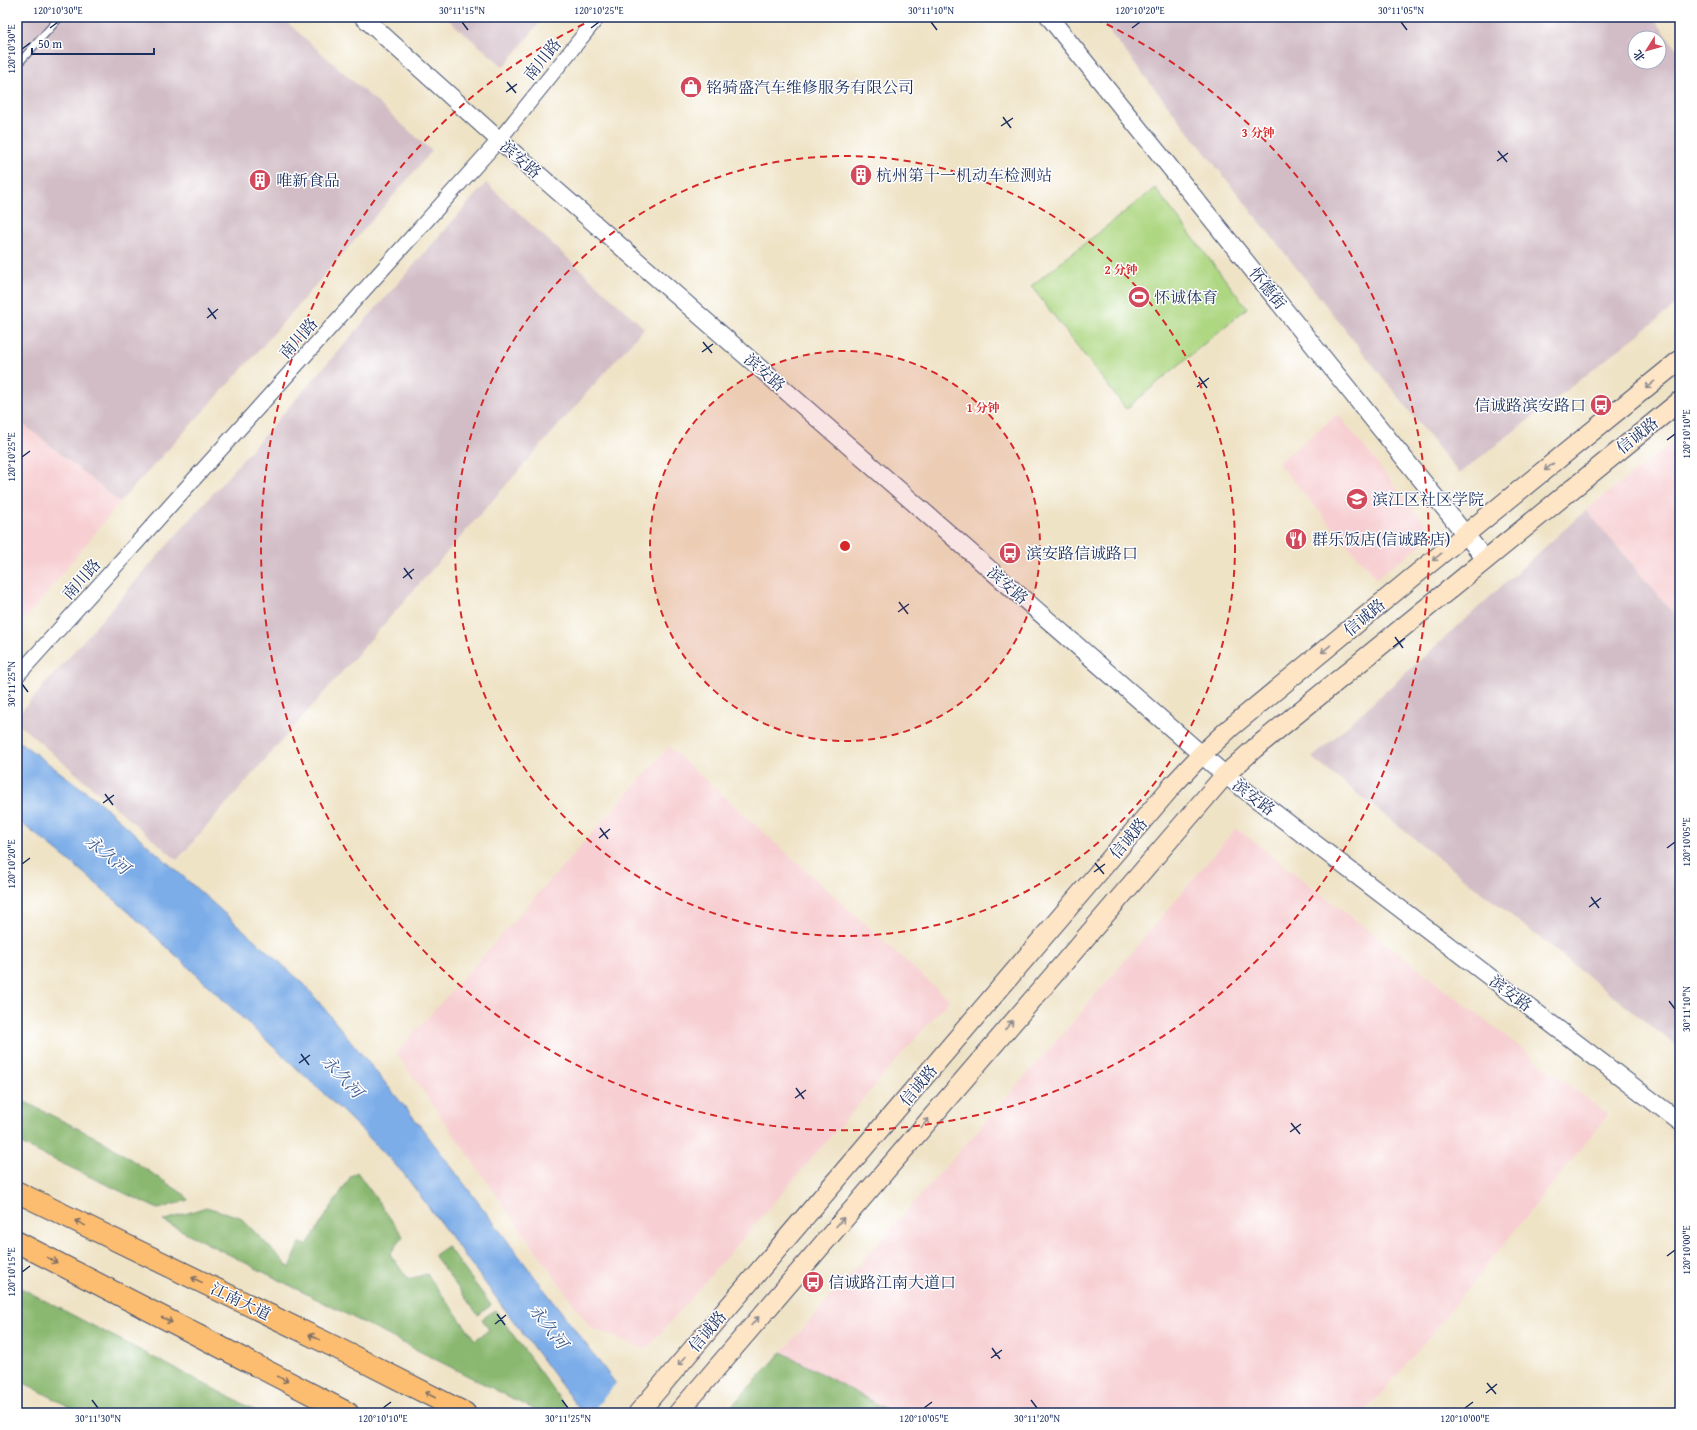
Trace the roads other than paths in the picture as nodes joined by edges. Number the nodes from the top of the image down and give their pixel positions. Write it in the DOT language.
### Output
graph roads {
  1 [pos="60,17"];
  2 [pos="363,17"];
  3 [pos="598,17"];
  4 [pos="1049,17"];
  5 [pos="17,65"];
  6 [pos="499,140"];
  7 [pos="1680,360"];
  8 [pos="1680,401"];
  9 [pos="1466,534"];
  10 [pos="1486,560"];
  11 [pos="17,676"];
  12 [pos="1202,754"];
  13 [pos="1225,774"];
  14 [pos="1680,1122"];
  15 [pos="17,1192"];
  16 [pos="17,1242"];
  17 [pos="348,1413"];
  18 [pos="465,1413"];
  19 [pos="638,1413"];
  20 [pos="678,1413"];
  1 -- 5 [label="lane"];
  2 -- 6 [label="street, 滨安路"];
  3 -- 6 [label="street, 南川路"];
  4 -- 9 [label="street, 怀德街"];
  6 -- 11 [label="street, 南川路"];
  6 -- 12 [label="street, 滨安路"];
  7 -- 9 [label="main road, 信诚路, one-way"];
  8 -- 10 [label="main road, 信诚路"];
  9 -- 10 [label="street, 怀德街"];
  9 -- 12 [label="main road, 信诚路, one-way"];
  10 -- 13 [label="main road, 信诚路"];
  12 -- 13 [label="street, 滨安路"];
  12 -- 19 [label="main road, 信诚路, one-way"];
  13 -- 14 [label="street, 滨安路"];
  20 -- 13 [label="main road, 信诚路, one-way"];
  18 -- 15 [label="main road, 江南大道, one-way"];
  16 -- 17 [label="main road, one-way"];
}
